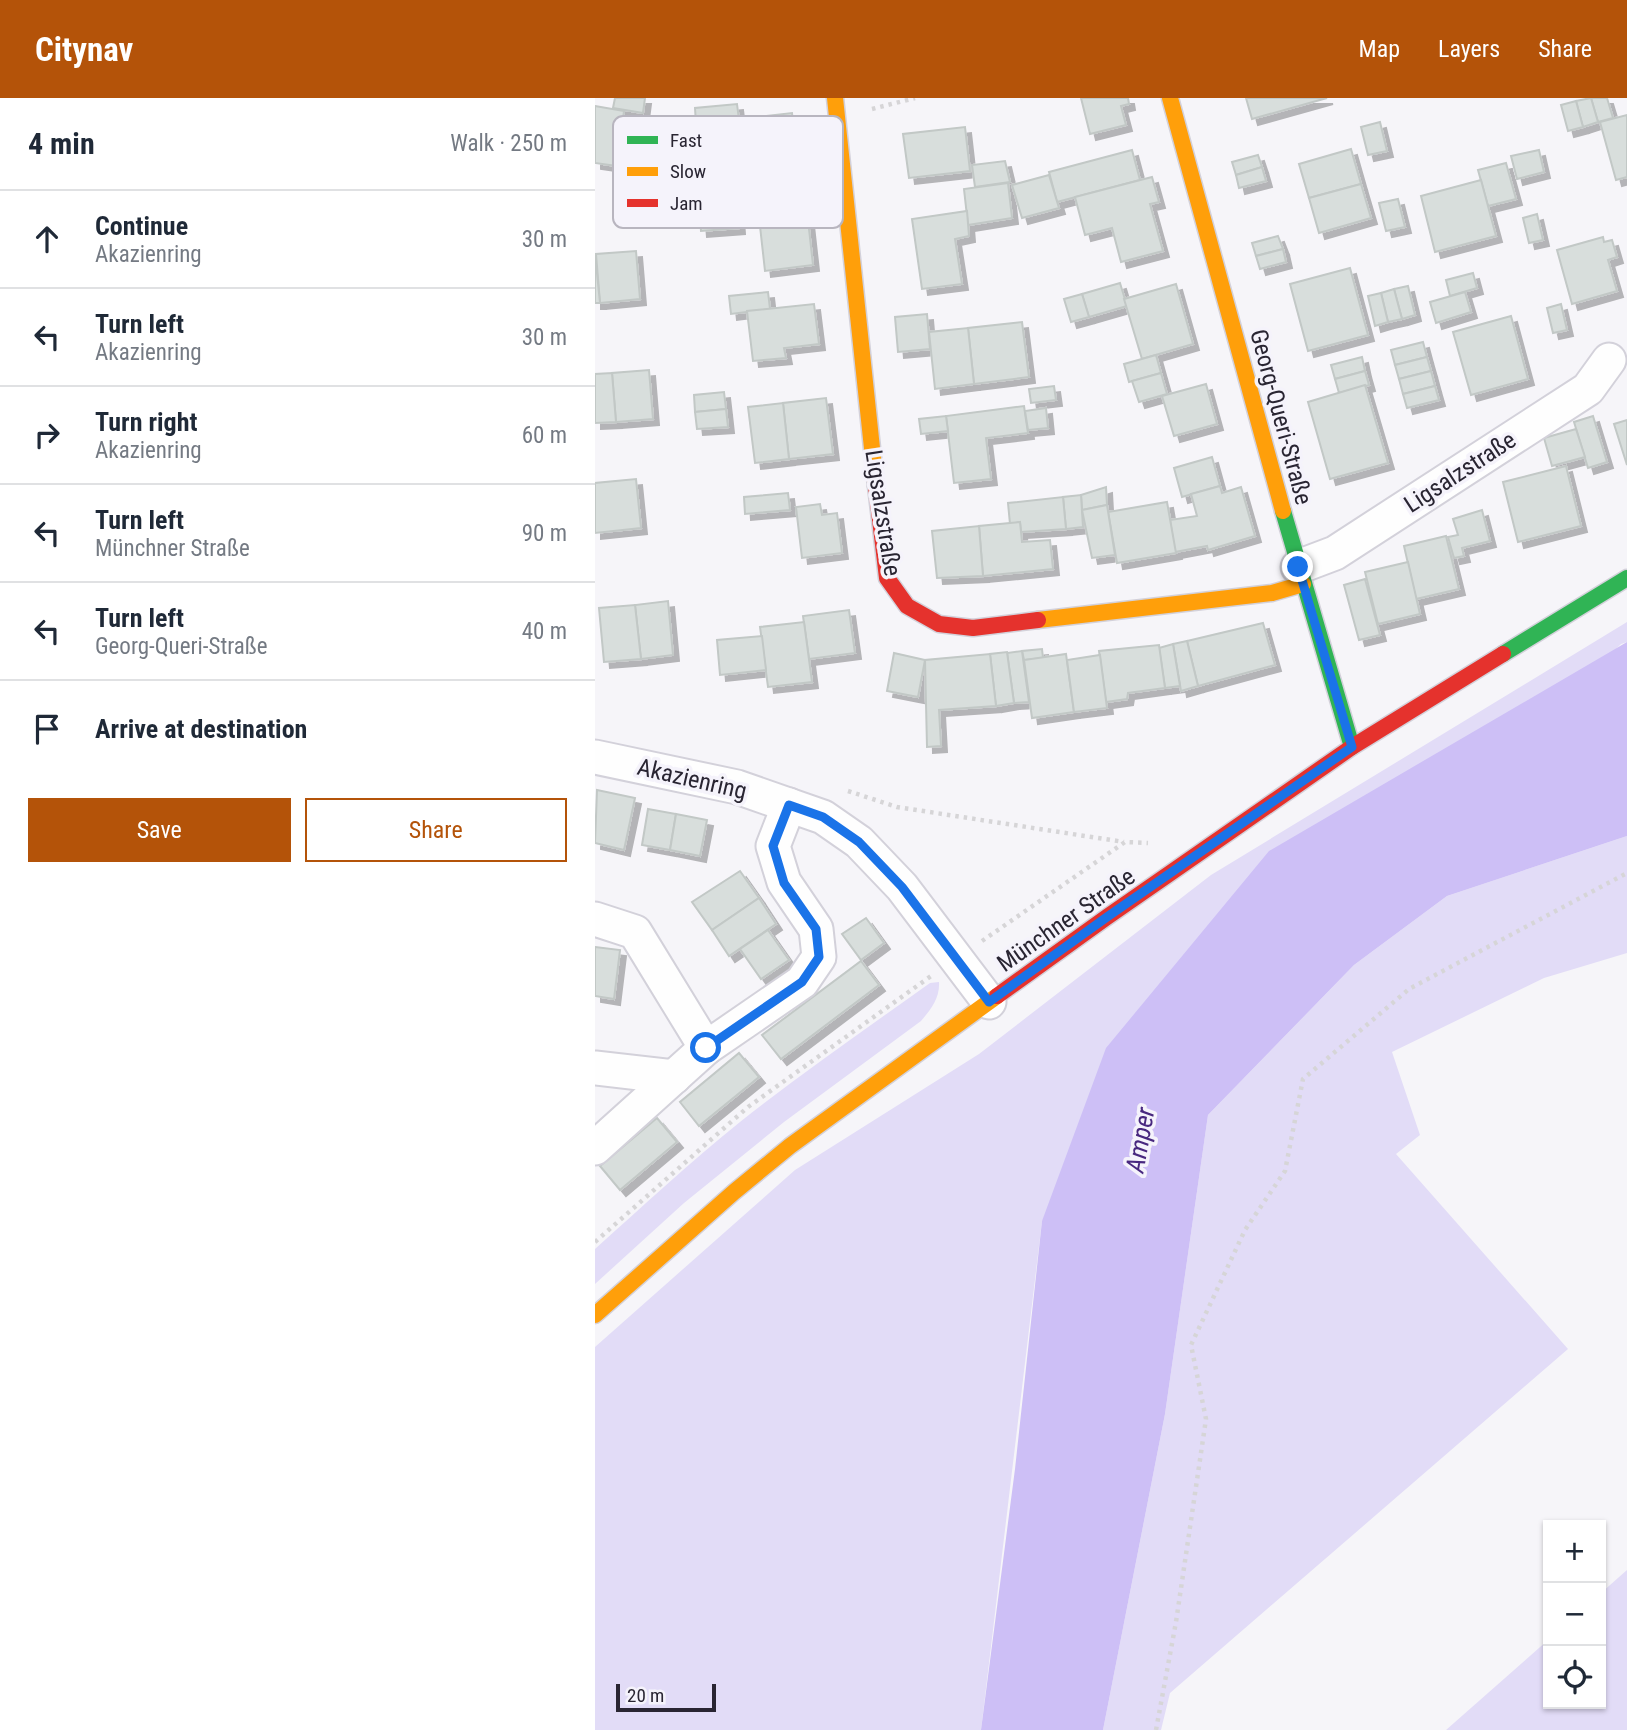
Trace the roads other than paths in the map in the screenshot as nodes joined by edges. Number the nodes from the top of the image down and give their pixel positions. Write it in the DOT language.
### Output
graph roads {
  1 [pos="835,98"];
  2 [pos="1170,98"];
  3 [pos="837,116"];
  4 [pos="843,174"];
  5 [pos="1609,360"];
  6 [pos="1300,575"];
  7 [pos="1627,578"];
  8 [pos="1352,747"];
  9 [pos="595,757"];
  10 [pos="789,805"];
  11 [pos="595,919"];
  12 [pos="989,1002"];
  13 [pos="706,1048"];
  14 [pos="595,1068"];
  15 [pos="674,1076"];
  16 [pos="595,1148"];
  17 [pos="595,1315"];
  1 -- 3 [label="street, Ligsalzstraße"];
  2 -- 6 [label="street, Georg-Queri-Straße"];
  4 -- 6 [label="street, Ligsalzstraße"];
  5 -- 6 [label="street, Ligsalzstraße"];
  6 -- 8 [label="street, Georg-Queri-Straße"];
  7 -- 8 [label="street, Münchner Straße"];
  8 -- 12 [label="street, Münchner Straße"];
  9 -- 10 [label="street, Akazienring"];
  10 -- 12 [label="street, Akazienring"];
  10 -- 13 [label="street"];
  11 -- 13 [label="street"];
  12 -- 17 [label="street, Münchner Straße"];
  13 -- 15 [label="street"];
  14 -- 15 [label="street"];
  15 -- 16 [label="street"];
}
